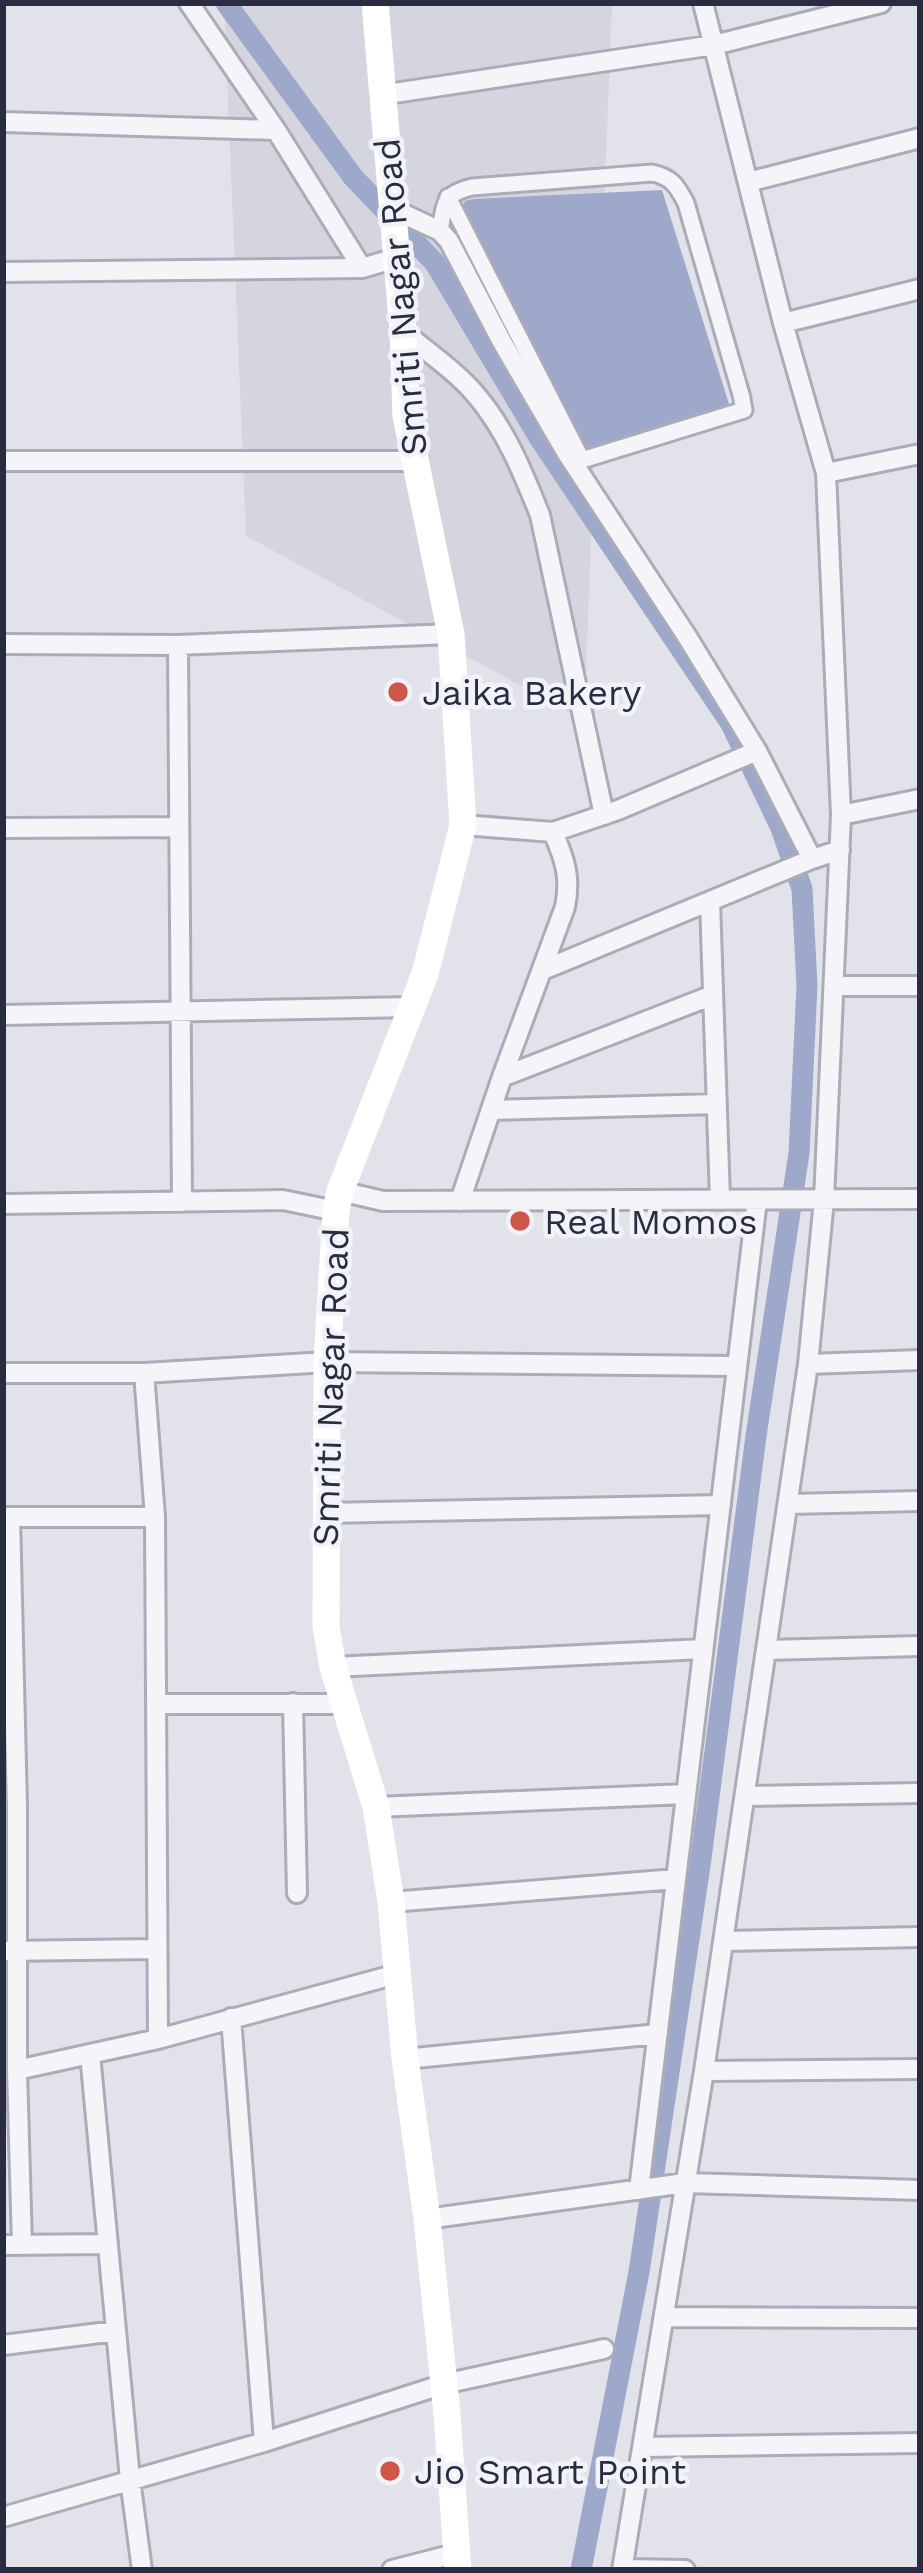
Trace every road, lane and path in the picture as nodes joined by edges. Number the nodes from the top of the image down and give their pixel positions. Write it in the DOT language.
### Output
graph roads {
  1 [pos="188,3"];
  2 [pos="375,3"];
  3 [pos="703,3"];
  4 [pos="881,3"];
  5 [pos="714,45"];
  6 [pos="381,94"];
  7 [pos="3,122"];
  8 [pos="276,130"];
  9 [pos="920,138"];
  10 [pos="748,182"];
  11 [pos="448,197"];
  12 [pos="393,208"];
  13 [pos="440,231"];
  14 [pos="396,258"];
  15 [pos="362,268"];
  16 [pos="3,272"];
  17 [pos="920,289"];
  18 [pos="783,323"];
  19 [pos="403,331"];
  20 [pos="920,454"];
  21 [pos="3,461"];
  22 [pos="413,461"];
  23 [pos="826,473"];
  24 [pos="451,634"];
  25 [pos="3,644"];
  26 [pos="178,645"];
  27 [pos="757,751"];
  28 [pos="920,799"];
  29 [pos="604,815"];
  30 [pos="841,815"];
  31 [pos="463,825"];
  32 [pos="179,827"];
  33 [pos="3,828"];
  34 [pos="553,832"];
  35 [pos="840,850"];
  36 [pos="812,859"];
  37 [pos="710,901"];
  38 [pos="543,970"];
  39 [pos="836,986"];
  40 [pos="920,986"];
  41 [pos="713,994"];
  42 [pos="413,1007"];
  43 [pos="180,1011"];
  44 [pos="3,1015"];
  45 [pos="502,1077"];
  46 [pos="717,1104"];
  47 [pos="492,1110"];
  48 [pos="920,1199"];
  49 [pos="720,1200"];
  50 [pos="757,1200"];
  51 [pos="824,1200"];
  52 [pos="338,1201"];
  53 [pos="460,1201"];
  54 [pos="182,1202"];
  55 [pos="3,1204"];
  56 [pos="920,1360"];
  57 [pos="327,1361"];
  58 [pos="808,1364"];
  59 [pos="737,1366"];
  60 [pos="3,1373"];
  61 [pos="144,1373"];
  62 [pos="920,1502"];
  63 [pos="789,1504"];
  64 [pos="721,1505"];
  65 [pos="325,1513"];
  66 [pos="6,1517"];
  67 [pos="155,1517"];
  68 [pos="920,1646"];
  69 [pos="704,1649"];
  70 [pos="767,1650"];
  71 [pos="8,1660"];
  72 [pos="333,1667"];
  73 [pos="293,1703"];
  74 [pos="156,1704"];
  75 [pos="345,1704"];
  76 [pos="920,1792"];
  77 [pos="686,1794"];
  78 [pos="746,1796"];
  79 [pos="10,1807"];
  80 [pos="376,1807"];
  81 [pos="676,1879"];
  82 [pos="297,1893"];
  83 [pos="391,1902"];
  84 [pos="920,1936"];
  85 [pos="724,1941"];
  86 [pos="157,1949"];
  87 [pos="10,1951"];
  88 [pos="397,1974"];
  89 [pos="231,2018"];
  90 [pos="658,2033"];
  91 [pos="158,2039"];
  92 [pos="90,2054"];
  93 [pos="405,2059"];
  94 [pos="17,2069"];
  95 [pos="920,2069"];
  96 [pos="704,2072"];
  97 [pos="10,2099"];
  98 [pos="685,2183"];
  99 [pos="639,2190"];
  100 [pos="920,2190"];
  101 [pos="427,2219"];
  102 [pos="108,2244"];
  103 [pos="12,2245"];
  104 [pos="664,2317"];
  105 [pos="920,2318"];
  106 [pos="116,2331"];
  107 [pos="3,2345"];
  108 [pos="604,2348"];
  109 [pos="444,2384"];
  110 [pos="264,2442"];
  111 [pos="920,2443"];
  112 [pos="643,2447"];
  113 [pos="130,2479"];
  114 [pos="3,2517"];
  115 [pos="458,2562"];
  116 [pos="142,2570"];
  117 [pos="392,2570"];
  118 [pos="622,2570"];
  119 [pos="686,2570"];
  1 -- 8 [label="street"];
  2 -- 6 [label="main road, Smriti Nagar Road"];
  3 -- 5 [label="street"];
  4 -- 5 [label="street"];
  5 -- 6 [label="street"];
  5 -- 10 [label="street"];
  6 -- 12 [label="main road, Smriti Nagar Road"];
  7 -- 8 [label="street"];
  8 -- 15 [label="street"];
  9 -- 10 [label="street"];
  10 -- 18 [label="street"];
  11 -- 11 [label="street"];
  11 -- 13 [label="street"];
  12 -- 13 [label="street"];
  12 -- 14 [label="main road, Smriti Nagar Road"];
  13 -- 27 [label="street"];
  14 -- 15 [label="street"];
  14 -- 19 [label="main road, Smriti Nagar Road"];
  15 -- 16 [label="street"];
  17 -- 18 [label="street"];
  18 -- 23 [label="street"];
  19 -- 22 [label="main road, Smriti Nagar Road"];
  19 -- 29 [label="street"];
  20 -- 23 [label="street"];
  21 -- 22 [label="street"];
  22 -- 24 [label="main road, Smriti Nagar Road"];
  23 -- 30 [label="street"];
  24 -- 26 [label="street"];
  24 -- 31 [label="main road, Smriti Nagar Road"];
  25 -- 26 [label="street"];
  26 -- 32 [label="street"];
  27 -- 29 [label="street"];
  27 -- 36 [label="street"];
  28 -- 30 [label="street"];
  29 -- 34 [label="street"];
  30 -- 35 [label="street"];
  31 -- 34 [label="street"];
  31 -- 42 [label="main road, Smriti Nagar Road"];
  32 -- 33 [label="street"];
  32 -- 43 [label="street"];
  34 -- 38 [label="street"];
  35 -- 36 [label="street"];
  35 -- 39 [label="street"];
  36 -- 37 [label="street"];
  37 -- 38 [label="street"];
  37 -- 41 [label="street"];
  38 -- 45 [label="street"];
  39 -- 40 [label="street"];
  39 -- 51 [label="street"];
  41 -- 45 [label="street"];
  41 -- 46 [label="street"];
  42 -- 43 [label="street"];
  42 -- 52 [label="main road, Smriti Nagar Road"];
  43 -- 44 [label="street"];
  43 -- 54 [label="street"];
  45 -- 47 [label="street"];
  46 -- 47 [label="street"];
  46 -- 49 [label="street"];
  47 -- 53 [label="street"];
  48 -- 51 [label="street"];
  49 -- 50 [label="street"];
  49 -- 53 [label="street"];
  50 -- 51 [label="street"];
  50 -- 59 [label="street"];
  51 -- 58 [label="street"];
  52 -- 53 [label="street"];
  52 -- 54 [label="street"];
  52 -- 57 [label="main road, Smriti Nagar Road"];
  54 -- 55 [label="street"];
  56 -- 58 [label="street"];
  57 -- 59 [label="street"];
  57 -- 61 [label="street"];
  57 -- 65 [label="main road, Smriti Nagar Road"];
  58 -- 63 [label="street"];
  59 -- 64 [label="street"];
  60 -- 61 [label="street"];
  61 -- 67 [label="street"];
  62 -- 63 [label="street"];
  63 -- 70 [label="street"];
  64 -- 65 [label="street"];
  64 -- 69 [label="street"];
  65 -- 72 [label="main road, Smriti Nagar Road"];
  66 -- 67 [label="street"];
  66 -- 71 [label="street"];
  67 -- 74 [label="street"];
  68 -- 70 [label="street"];
  69 -- 72 [label="street"];
  69 -- 77 [label="street"];
  70 -- 78 [label="street"];
  71 -- 79 [label="street"];
  72 -- 75 [label="main road, Smriti Nagar Road"];
  73 -- 74 [label="street"];
  73 -- 75 [label="street"];
  73 -- 82 [label="street"];
  74 -- 86 [label="street"];
  75 -- 80 [label="main road, Smriti Nagar Road"];
  76 -- 78 [label="street"];
  77 -- 80 [label="street"];
  77 -- 81 [label="street"];
  78 -- 85 [label="street"];
  79 -- 87 [label="street"];
  80 -- 83 [label="main road, Smriti Nagar Road"];
  81 -- 83 [label="street"];
  81 -- 90 [label="street"];
  83 -- 88 [label="main road, Smriti Nagar Road"];
  84 -- 85 [label="street"];
  85 -- 96 [label="street"];
  86 -- 87 [label="street"];
  86 -- 91 [label="street"];
  87 -- 94 [label="street"];
  88 -- 89 [label="street"];
  88 -- 93 [label="main road, Smriti Nagar Road"];
  89 -- 91 [label="street"];
  89 -- 110 [label="street"];
  90 -- 93 [label="street"];
  90 -- 99 [label="street"];
  91 -- 92 [label="street"];
  92 -- 94 [label="street"];
  92 -- 102 [label="street"];
  93 -- 101 [label="main road, Smriti Nagar Road"];
  94 -- 97 [label="street"];
  95 -- 96 [label="street"];
  96 -- 98 [label="street"];
  97 -- 103 [label="street"];
  98 -- 99 [label="street"];
  98 -- 100 [label="street"];
  98 -- 104 [label="street"];
  99 -- 101 [label="street"];
  101 -- 109 [label="main road, Smriti Nagar Road"];
  102 -- 103 [label="street"];
  102 -- 106 [label="street"];
  104 -- 105 [label="street"];
  104 -- 112 [label="street"];
  106 -- 107 [label="street"];
  106 -- 113 [label="street"];
  108 -- 109 [label="street"];
  109 -- 110 [label="street"];
  109 -- 115 [label="main road, Smriti Nagar Road"];
  110 -- 113 [label="street"];
  111 -- 112 [label="street"];
  112 -- 118 [label="street"];
  113 -- 114 [label="street"];
  113 -- 116 [label="street"];
  115 -- 117 [label="street"];
  118 -- 119 [label="street"];
}
